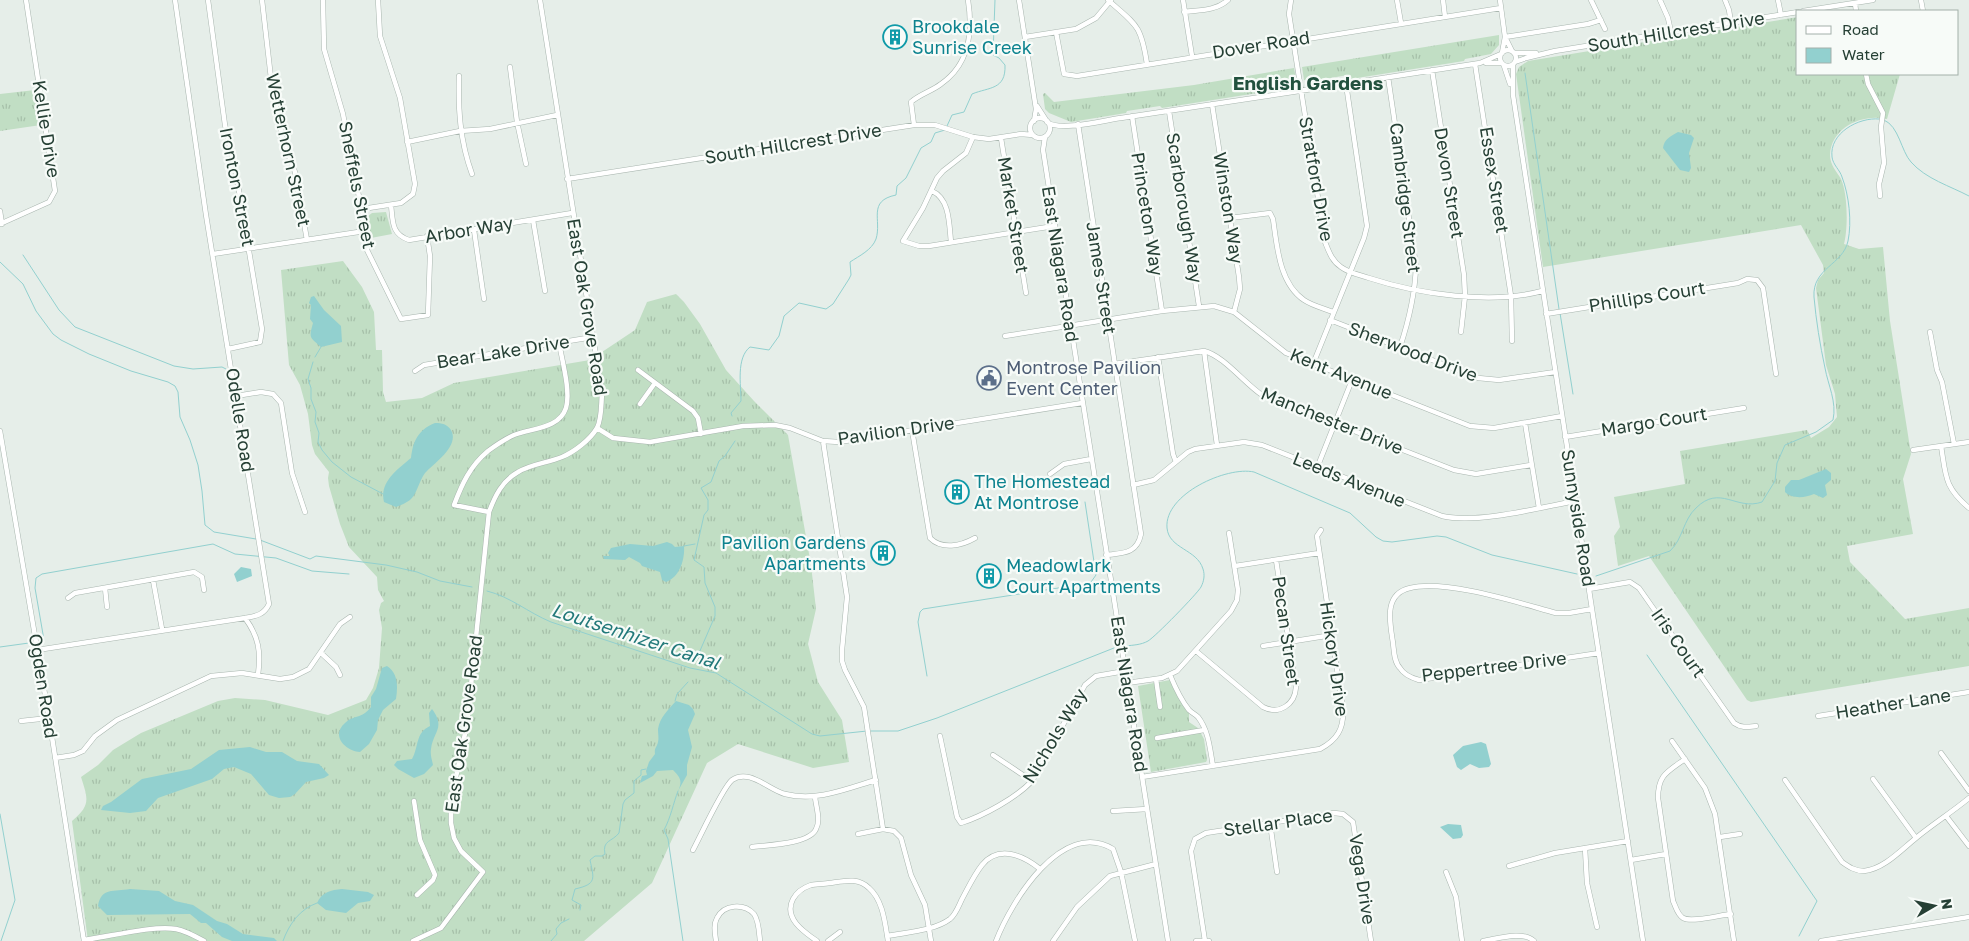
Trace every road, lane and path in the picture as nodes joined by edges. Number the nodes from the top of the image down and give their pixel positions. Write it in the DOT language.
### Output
graph roads {
  1 [pos="26,0"];
  2 [pos="174,0"];
  3 [pos="208,0"];
  4 [pos="262,0"];
  5 [pos="323,0"];
  6 [pos="378,0"];
  7 [pos="540,0"];
  8 [pos="968,0"];
  9 [pos="1019,0"];
  10 [pos="1183,0"];
  11 [pos="1228,0"];
  12 [pos="1291,0"];
  13 [pos="1397,0"];
  14 [pos="1443,0"];
  15 [pos="1500,0"];
  16 [pos="1591,0"];
  17 [pos="1660,0"];
  18 [pos="1725,0"];
  19 [pos="1778,0"];
  20 [pos="1873,0"];
  21 [pos="1109,1"];
  22 [pos="1855,3"];
  23 [pos="1501,8"];
  24 [pos="1810,10"];
  25 [pos="1856,10"];
  26 [pos="1184,12"];
  27 [pos="1796,12"];
  28 [pos="1781,15"];
  29 [pos="1445,17"];
  30 [pos="1600,20"];
  31 [pos="1401,23"];
  32 [pos="1731,23"];
  33 [pos="1605,29"];
  34 [pos="1056,32"];
  35 [pos="1671,32"];
  36 [pos="1025,37"];
  37 [pos="1505,37"];
  38 [pos="1294,40"];
  39 [pos="1513,52"];
  40 [pos="1554,52"];
  41 [pos="1501,54"];
  42 [pos="1192,56"];
  43 [pos="1147,64"];
  44 [pos="1478,64"];
  45 [pos="1502,64"];
  46 [pos="1514,64"];
  47 [pos="510,67"];
  48 [pos="1432,70"];
  49 [pos="1866,75"];
  50 [pos="459,76"];
  51 [pos="1388,77"];
  52 [pos="1346,84"];
  53 [pos="1301,90"];
  54 [pos="1514,95"];
  55 [pos="1035,100"];
  56 [pos="1212,104"];
  57 [pos="1169,111"];
  58 [pos="556,115"];
  59 [pos="1132,116"];
  60 [pos="1046,121"];
  61 [pos="517,122"];
  62 [pos="1032,123"];
  63 [pos="914,125"];
  64 [pos="1075,125"];
  65 [pos="460,131"];
  66 [pos="1017,134"];
  67 [pos="1034,136"];
  68 [pos="1046,136"];
  69 [pos="973,137"];
  70 [pos="1001,138"];
  71 [pos="407,142"];
  72 [pos="1042,150"];
  73 [pos="526,164"];
  74 [pos="472,174"];
  75 [pos="567,179"];
  76 [pos="932,191"];
  77 [pos="1880,196"];
  78 [pos="390,205"];
  79 [pos="362,210"];
  80 [pos="0,211"];
  81 [pos="572,213"];
  82 [pos="1230,218"];
  83 [pos="533,220"];
  84 [pos="1,224"];
  85 [pos="1054,226"];
  86 [pos="474,230"];
  87 [pos="365,231"];
  88 [pos="1016,232"];
  89 [pos="427,236"];
  90 [pos="307,240"];
  91 [pos="951,242"];
  92 [pos="249,249"];
  93 [pos="213,254"];
  94 [pos="1350,272"];
  95 [pos="545,291"];
  96 [pos="1415,291"];
  97 [pos="1542,291"];
  98 [pos="1026,293"];
  99 [pos="1465,296"];
  100 [pos="1512,296"];
  101 [pos="484,299"];
  102 [pos="1199,306"];
  103 [pos="1162,311"];
  104 [pos="1234,312"];
  105 [pos="1333,312"];
  106 [pos="1546,314"];
  107 [pos="1107,320"];
  108 [pos="1330,320"];
  109 [pos="1070,326"];
  110 [pos="1461,332"];
  111 [pos="1930,332"];
  112 [pos="1005,336"];
  113 [pos="593,337"];
  114 [pos="1512,341"];
  115 [pos="559,343"];
  116 [pos="1400,347"];
  117 [pos="228,349"];
  118 [pos="1204,351"];
  119 [pos="1158,357"];
  120 [pos="1114,364"];
  121 [pos="1313,364"];
  122 [pos="638,370"];
  123 [pos="415,371"];
  124 [pos="1555,372"];
  125 [pos="1776,374"];
  126 [pos="1352,380"];
  127 [pos="655,383"];
  128 [pos="236,396"];
  129 [pos="1082,402"];
  130 [pos="640,404"];
  131 [pos="1744,408"];
  132 [pos="1562,416"];
  133 [pos="1524,423"];
  134 [pos="1333,424"];
  135 [pos="597,428"];
  136 [pos="912,430"];
  137 [pos="0,432"];
  138 [pos="701,434"];
  139 [pos="1565,437"];
  140 [pos="823,441"];
  141 [pos="1969,442"];
  142 [pos="1954,444"];
  143 [pos="1217,445"];
  144 [pos="1941,446"];
  145 [pos="1913,450"];
  146 [pos="1091,459"];
  147 [pos="1176,462"];
  148 [pos="1531,466"];
  149 [pos="1317,468"];
  150 [pos="1050,474"];
  151 [pos="1133,486"];
  152 [pos="1575,501"];
  153 [pos="1539,508"];
  154 [pos="1969,508"];
  155 [pos="305,512"];
  156 [pos="489,512"];
  157 [pos="1321,530"];
  158 [pos="1229,533"];
  159 [pos="975,538"];
  160 [pos="1319,553"];
  161 [pos="1106,555"];
  162 [pos="1276,560"];
  163 [pos="1235,566"];
  164 [pos="153,580"];
  165 [pos="105,588"];
  166 [pos="1589,589"];
  167 [pos="204,590"];
  168 [pos="68,598"];
  169 [pos="107,607"];
  170 [pos="1592,609"];
  171 [pos="350,617"];
  172 [pos="245,618"];
  173 [pos="162,630"];
  174 [pos="1332,635"];
  175 [pos="1289,642"];
  176 [pos="1263,646"];
  177 [pos="37,650"];
  178 [pos="1196,651"];
  179 [pos="321,653"];
  180 [pos="1599,653"];
  181 [pos="1124,670"];
  182 [pos="258,675"];
  183 [pos="340,675"];
  184 [pos="1170,675"];
  185 [pos="1156,679"];
  186 [pos="1127,683"];
  187 [pos="1969,692"];
  188 [pos="1160,706"];
  189 [pos="1818,716"];
  190 [pos="49,718"];
  191 [pos="21,721"];
  192 [pos="1756,726"];
  193 [pos="1204,730"];
  194 [pos="940,736"];
  195 [pos="1157,738"];
  196 [pos="1672,741"];
  197 [pos="1941,753"];
  198 [pos="993,755"];
  199 [pos="55,758"];
  200 [pos="1685,759"];
  201 [pos="1213,766"];
  202 [pos="1142,777"];
  203 [pos="1873,779"];
  204 [pos="876,780"];
  205 [pos="1785,780"];
  206 [pos="1032,781"];
  207 [pos="1969,791"];
  208 [pos="815,797"];
  209 [pos="1969,798"];
  210 [pos="414,801"];
  211 [pos="1147,809"];
  212 [pos="1113,811"];
  213 [pos="1946,816"];
  214 [pos="1349,818"];
  215 [pos="1270,823"];
  216 [pos="884,829"];
  217 [pos="858,834"];
  218 [pos="1740,834"];
  219 [pos="1720,838"];
  220 [pos="1916,838"];
  221 [pos="1628,841"];
  222 [pos="1969,846"];
  223 [pos="752,847"];
  224 [pos="1585,848"];
  225 [pos="693,850"];
  226 [pos="1666,854"];
  227 [pos="1631,860"];
  228 [pos="1156,864"];
  229 [pos="1509,866"];
  230 [pos="1040,869"];
  231 [pos="1121,872"];
  232 [pos="1277,872"];
  233 [pos="1446,872"];
  234 [pos="417,895"];
  235 [pos="1730,914"];
  236 [pos="1969,917"];
  237 [pos="1596,927"];
  238 [pos="929,928"];
  239 [pos="840,932"];
  240 [pos="887,938"];
  241 [pos="112,939"];
  242 [pos="84,940"];
  243 [pos="204,941"];
  244 [pos="413,941"];
  245 [pos="716,941"];
  246 [pos="760,941"];
  247 [pos="817,941"];
  248 [pos="828,941"];
  249 [pos="931,941"];
  250 [pos="996,941"];
  251 [pos="1053,941"];
  252 [pos="1135,941"];
  253 [pos="1168,941"];
  254 [pos="1196,941"];
  255 [pos="1206,941"];
  256 [pos="1371,941"];
  257 [pos="1462,941"];
  258 [pos="1483,941"];
  259 [pos="1534,941"];
  260 [pos="1643,941"];
  261 [pos="1734,941"];
  262 [pos="1821,941"];
  1 -- 84 [label="street, Kellie Drive"];
  2 -- 93 [label="street, Odelle Road"];
  3 -- 92 [label="street, Ironton Street"];
  4 -- 90 [label="street, Wetterhorn Street"];
  5 -- 79 [label="street, Sneffels Street"];
  6 -- 71 [label="street"];
  7 -- 58 [label="street, East Oak Grove Road"];
  8 -- 63 [label="street"];
  9 -- 36 [label="street"];
  10 -- 26 [label="street"];
  11 -- 26 [label="street"];
  12 -- 38 [label="street, Stratford Drive"];
  13 -- 31 [label="street"];
  14 -- 29 [label="street"];
  15 -- 23 [label="street"];
  16 -- 30 [label="street"];
  17 -- 35 [label="street"];
  18 -- 32 [label="street"];
  19 -- 28 [label="street"];
  20 -- 22 [label="street"];
  21 -- 34 [label="street"];
  21 -- 43 [label="street"];
  22 -- 24 [label="street"];
  22 -- 25 [label="street"];
  23 -- 29 [label="street, Dover Road"];
  23 -- 37 [label="street"];
  26 -- 42 [label="street"];
  27 -- 28 [label="street, South Hillcrest Drive"];
  28 -- 32 [label="street, South Hillcrest Drive"];
  29 -- 31 [label="street, Dover Road"];
  30 -- 33 [label="street"];
  30 -- 37 [label="street"];
  31 -- 38 [label="street, Dover Road"];
  32 -- 35 [label="street, South Hillcrest Drive"];
  34 -- 36 [label="street"];
  34 -- 43 [label="street, Dover Road"];
  35 -- 40 [label="street, South Hillcrest Drive"];
  36 -- 55 [label="street"];
  37 -- 39 [label="street"];
  37 -- 41 [label="street"];
  38 -- 42 [label="street, Dover Road"];
  38 -- 53 [label="street, Stratford Drive"];
  39 -- 40 [label="street"];
  39 -- 41 [label="street"];
  39 -- 46 [label="street"];
  40 -- 46 [label="street"];
  41 -- 44 [label="street"];
  41 -- 45 [label="street"];
  42 -- 43 [label="street, Dover Road"];
  44 -- 45 [label="street"];
  44 -- 48 [label="street"];
  44 -- 100 [label="street, Essex Street"];
  45 -- 46 [label="street"];
  45 -- 54 [label="street, Sunnyside Road"];
  46 -- 54 [label="street, Sunnyside Road"];
  47 -- 61 [label="street"];
  48 -- 51 [label="street"];
  48 -- 99 [label="street, Devon Street"];
  49 -- 77 [label="street"];
  50 -- 65 [label="street"];
  51 -- 52 [label="street"];
  51 -- 96 [label="street, Cambridge Street"];
  52 -- 53 [label="street"];
  52 -- 94 [label="street"];
  53 -- 56 [label="street"];
  53 -- 94 [label="street, Stratford Drive"];
  54 -- 97 [label="street, Sunnyside Road"];
  55 -- 60 [label="street"];
  55 -- 62 [label="street"];
  56 -- 57 [label="street"];
  56 -- 82 [label="street, Winston Way"];
  57 -- 59 [label="street"];
  57 -- 102 [label="street, Scarborough Way"];
  58 -- 61 [label="street"];
  58 -- 75 [label="street, East Oak Grove Road"];
  59 -- 64 [label="street"];
  59 -- 103 [label="street, Princeton Way"];
  60 -- 62 [label="street"];
  60 -- 64 [label="street"];
  60 -- 68 [label="street"];
  61 -- 65 [label="street"];
  61 -- 73 [label="street"];
  62 -- 66 [label="street, South Hillcrest Drive"];
  62 -- 67 [label="street"];
  63 -- 69 [label="street, South Hillcrest Drive"];
  63 -- 75 [label="street, South Hillcrest Drive"];
  64 -- 68 [label="street"];
  64 -- 107 [label="street, James Street"];
  65 -- 71 [label="street"];
  65 -- 74 [label="street"];
  66 -- 67 [label="street, South Hillcrest Drive"];
  66 -- 70 [label="street, South Hillcrest Drive"];
  67 -- 68 [label="street"];
  67 -- 72 [label="street, East Niagara Road"];
  68 -- 72 [label="street, East Niagara Road"];
  69 -- 70 [label="street, South Hillcrest Drive"];
  69 -- 76 [label="street"];
  70 -- 88 [label="street, Market Street"];
  71 -- 78 [label="street"];
  72 -- 85 [label="street, East Niagara Road"];
  75 -- 81 [label="street, East Oak Grove Road"];
  76 -- 91 [label="street"];
  76 -- 91 [label="street"];
  78 -- 79 [label="street"];
  78 -- 89 [label="street, Arbor Way"];
  79 -- 87 [label="street, Sneffels Street"];
  80 -- 84 [label="street"];
  81 -- 83 [label="street, Arbor Way"];
  81 -- 113 [label="street, East Oak Grove Road"];
  82 -- 104 [label="street, Winston Way"];
  82 -- 105 [label="street"];
  83 -- 86 [label="street, Arbor Way"];
  83 -- 95 [label="street"];
  85 -- 88 [label="street"];
  85 -- 109 [label="street, East Niagara Road"];
  86 -- 89 [label="street, Arbor Way"];
  86 -- 101 [label="street"];
  87 -- 89 [label="street, Sneffels Street"];
  87 -- 90 [label="street"];
  88 -- 91 [label="street"];
  88 -- 98 [label="street, Market Street"];
  90 -- 92 [label="street"];
  92 -- 93 [label="street"];
  92 -- 117 [label="street, Ironton Street"];
  93 -- 117 [label="street, Odelle Road"];
  94 -- 96 [label="street, Stratford Drive"];
  94 -- 105 [label="street"];
  96 -- 99 [label="street, Stratford Drive"];
  96 -- 116 [label="street, Cambridge Street"];
  97 -- 100 [label="street, Stratford Drive"];
  97 -- 106 [label="street, Sunnyside Road"];
  99 -- 100 [label="street, Stratford Drive"];
  99 -- 110 [label="street, Devon Street"];
  100 -- 114 [label="street, Essex Street"];
  102 -- 103 [label="street, Kent Avenue"];
  102 -- 104 [label="street, Kent Avenue"];
  103 -- 107 [label="street, Kent Avenue"];
  104 -- 121 [label="street, Kent Avenue"];
  105 -- 108 [label="street"];
  106 -- 124 [label="street, Sunnyside Road"];
  106 -- 125 [label="street, Phillips Court"];
  107 -- 109 [label="street, Kent Avenue"];
  107 -- 120 [label="street, James Street"];
  108 -- 116 [label="street, Sherwood Drive"];
  108 -- 121 [label="street"];
  109 -- 112 [label="street, Kent Avenue"];
  109 -- 129 [label="street, East Niagara Road"];
  111 -- 142 [label="street"];
  113 -- 115 [label="street, Bear Lake Drive"];
  113 -- 135 [label="street, East Oak Grove Road"];
  115 -- 123 [label="street, Bear Lake Drive"];
  115 -- 156 [label="street"];
  116 -- 124 [label="street, Sherwood Drive"];
  117 -- 128 [label="street, Odelle Road"];
  118 -- 119 [label="street"];
  118 -- 134 [label="street, Manchester Drive"];
  118 -- 143 [label="street"];
  119 -- 120 [label="street"];
  119 -- 147 [label="street"];
  120 -- 151 [label="street, James Street"];
  121 -- 126 [label="street, Kent Avenue"];
  122 -- 127 [label="street"];
  124 -- 132 [label="street, Sunnyside Road"];
  126 -- 133 [label="street, Kent Avenue"];
  126 -- 134 [label="street"];
  127 -- 130 [label="street"];
  127 -- 138 [label="street"];
  128 -- 155 [label="street"];
  128 -- 172 [label="street, Odelle Road"];
  129 -- 136 [label="street, Pavilion Drive"];
  129 -- 146 [label="street, East Niagara Road"];
  131 -- 139 [label="street, Margo Court"];
  132 -- 133 [label="street, Kent Avenue"];
  132 -- 139 [label="street, Sunnyside Road"];
  133 -- 148 [label="street"];
  134 -- 148 [label="street, Manchester Drive"];
  134 -- 149 [label="street"];
  135 -- 138 [label="street, Pavilion Drive"];
  135 -- 156 [label="street, East Oak Grove Road"];
  136 -- 140 [label="street, Pavilion Drive"];
  136 -- 159 [label="street"];
  137 -- 177 [label="street, Ogden Road"];
  138 -- 140 [label="street, Pavilion Drive"];
  139 -- 152 [label="street, Sunnyside Road"];
  140 -- 204 [label="street"];
  141 -- 142 [label="street"];
  142 -- 144 [label="street"];
  143 -- 147 [label="street, Leeds Avenue"];
  143 -- 149 [label="street, Leeds Avenue"];
  144 -- 145 [label="street"];
  144 -- 154 [label="street"];
  146 -- 150 [label="street"];
  146 -- 161 [label="street, East Niagara Road"];
  147 -- 151 [label="street, Leeds Avenue"];
  148 -- 153 [label="street"];
  149 -- 153 [label="street, Leeds Avenue"];
  151 -- 161 [label="street, James Street"];
  152 -- 153 [label="street, Leeds Avenue"];
  152 -- 166 [label="street, Sunnyside Road"];
  156 -- 244 [label="street, East Oak Grove Road"];
  157 -- 160 [label="street, Hickory Drive"];
  158 -- 163 [label="street"];
  160 -- 162 [label="street"];
  160 -- 174 [label="street, Hickory Drive"];
  161 -- 181 [label="street, East Niagara Road"];
  162 -- 163 [label="street"];
  162 -- 175 [label="street, Pecan Street"];
  163 -- 178 [label="street"];
  164 -- 165 [label="street"];
  164 -- 167 [label="street"];
  164 -- 173 [label="street"];
  165 -- 168 [label="street"];
  165 -- 169 [label="street"];
  166 -- 170 [label="street, Sunnyside Road"];
  166 -- 192 [label="street, Iris Court"];
  170 -- 180 [label="street, Sunnyside Road"];
  170 -- 180 [label="street, Peppertree Drive"];
  171 -- 179 [label="street"];
  172 -- 173 [label="street, Odelle Road"];
  172 -- 182 [label="street"];
  173 -- 177 [label="street, Odelle Road"];
  174 -- 175 [label="street"];
  174 -- 201 [label="street, Hickory Drive"];
  175 -- 176 [label="street"];
  175 -- 178 [label="street, Pecan Street"];
  177 -- 190 [label="street, Ogden Road"];
  178 -- 184 [label="street"];
  179 -- 182 [label="street"];
  179 -- 183 [label="street"];
  180 -- 221 [label="street, Sunnyside Road"];
  181 -- 186 [label="street, East Niagara Road"];
  181 -- 206 [label="street, Nichols Way"];
  182 -- 199 [label="street"];
  184 -- 185 [label="street"];
  184 -- 193 [label="street"];
  185 -- 186 [label="street"];
  185 -- 188 [label="street"];
  186 -- 202 [label="street, East Niagara Road"];
  187 -- 189 [label="street, Heather Lane"];
  190 -- 191 [label="street"];
  190 -- 199 [label="street, Ogden Road"];
  193 -- 195 [label="street"];
  193 -- 201 [label="street"];
  194 -- 206 [label="street, Nichols Way"];
  196 -- 200 [label="street"];
  197 -- 207 [label="street"];
  198 -- 206 [label="street"];
  199 -- 242 [label="street, Ogden Road"];
  200 -- 219 [label="street"];
  200 -- 226 [label="street"];
  201 -- 202 [label="street, Hickory Drive"];
  202 -- 211 [label="street, East Niagara Road"];
  203 -- 220 [label="street"];
  204 -- 208 [label="street"];
  204 -- 216 [label="street"];
  205 -- 220 [label="street"];
  208 -- 223 [label="street"];
  208 -- 225 [label="street"];
  209 -- 213 [label="street"];
  210 -- 234 [label="street"];
  211 -- 212 [label="street"];
  211 -- 228 [label="street, East Niagara Road"];
  213 -- 220 [label="street"];
  213 -- 222 [label="street"];
  214 -- 215 [label="street, Stellar Place"];
  214 -- 256 [label="street, Vega Drive"];
  215 -- 232 [label="street"];
  215 -- 255 [label="street, Stellar Place"];
  216 -- 217 [label="street"];
  216 -- 238 [label="street"];
  218 -- 219 [label="street"];
  219 -- 235 [label="street"];
  221 -- 224 [label="street"];
  221 -- 227 [label="street, Sunnyside Road"];
  224 -- 229 [label="street"];
  224 -- 237 [label="street"];
  226 -- 227 [label="street"];
  226 -- 235 [label="street"];
  227 -- 260 [label="street, Sunnyside Road"];
  228 -- 231 [label="street"];
  228 -- 253 [label="street, East Niagara Road"];
  230 -- 231 [label="street"];
  230 -- 238 [label="street"];
  230 -- 250 [label="street"];
  231 -- 251 [label="street"];
  231 -- 252 [label="street"];
  233 -- 257 [label="street"];
  235 -- 261 [label="street"];
  236 -- 262 [label="street"];
  238 -- 240 [label="street"];
  238 -- 249 [label="street"];
  239 -- 248 [label="street"];
  240 -- 247 [label="street"];
  241 -- 242 [label="street"];
  241 -- 243 [label="street"];
  245 -- 246 [label="street"];
  254 -- 255 [label="street"];
  258 -- 259 [label="street"];
}
